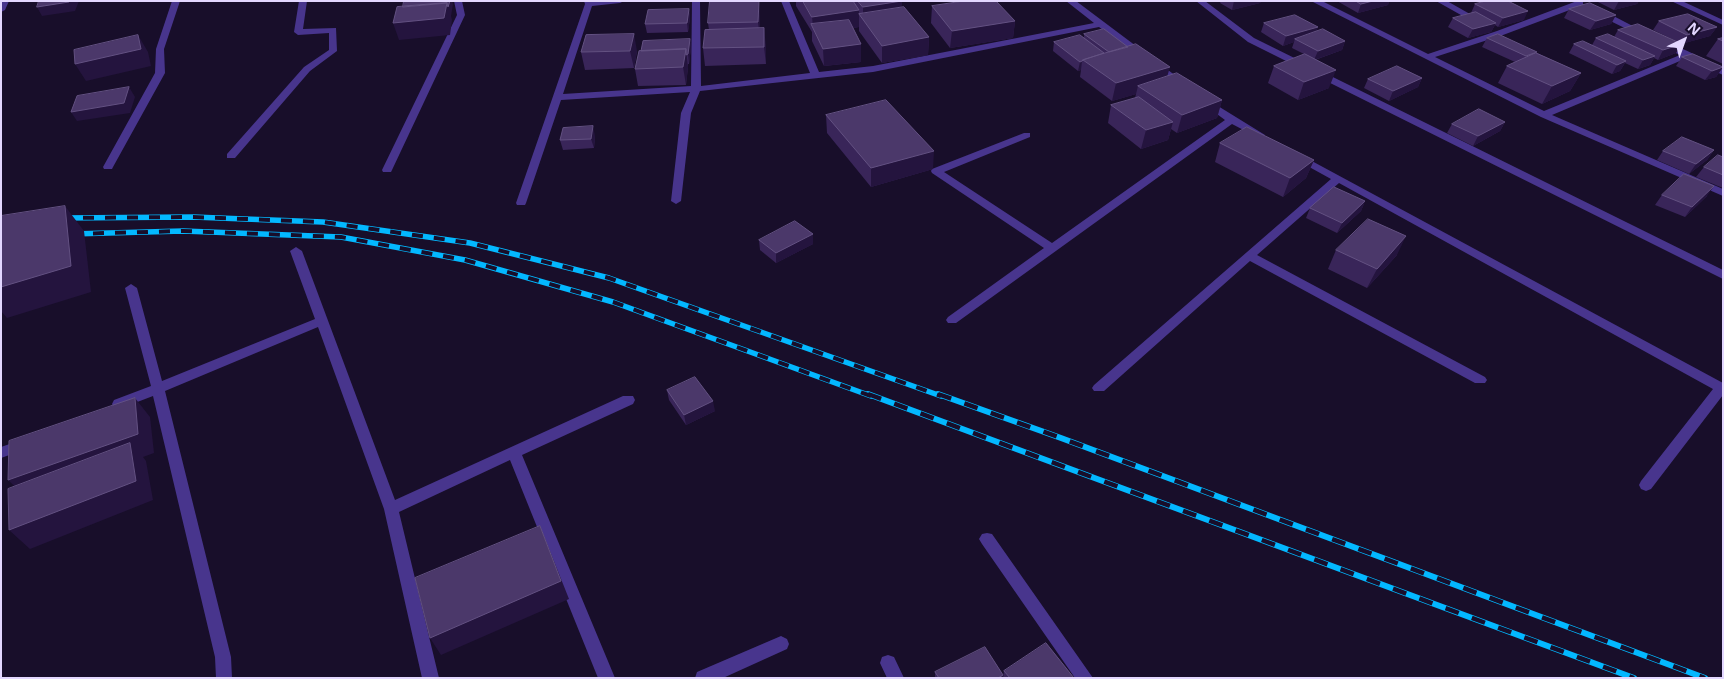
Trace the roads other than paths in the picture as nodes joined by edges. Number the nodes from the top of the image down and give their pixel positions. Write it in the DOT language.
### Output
graph roads {
  1 [pos="5,1"];
  2 [pos="176,1"];
  3 [pos="303,1"];
  4 [pos="458,1"];
  5 [pos="620,1"];
  6 [pos="696,1"];
  7 [pos="785,1"];
  8 [pos="1070,1"];
  9 [pos="1200,1"];
  10 [pos="1314,1"];
  11 [pos="1440,1"];
  12 [pos="1675,1"];
  13 [pos="1578,2"];
  14 [pos="588,3"];
  15 [pos="1,10"];
  16 [pos="1723,23"];
  17 [pos="1100,24"];
  18 [pos="1500,33"];
  19 [pos="1688,55"];
  20 [pos="1427,57"];
  21 [pos="1723,72"];
  22 [pos="816,76"];
  23 [pos="696,89"];
  24 [pos="557,97"];
  25 [pos="1544,116"];
  26 [pos="1231,120"];
  27 [pos="1027,135"];
  28 [pos="1272,142"];
  29 [pos="1289,151"];
  30 [pos="231,156"];
  31 [pos="108,167"];
  32 [pos="387,170"];
  33 [pos="1338,178"];
  34 [pos="1723,193"];
  35 [pos="676,201"];
  36 [pos="521,203"];
  37 [pos="1052,248"];
  38 [pos="296,251"];
  39 [pos="1249,256"];
  40 [pos="1723,275"];
  41 [pos="130,288"];
  42 [pos="952,320"];
  43 [pos="322,321"];
  44 [pos="1480,380"];
  45 [pos="158,388"];
  46 [pos="1100,388"];
  47 [pos="1722,388"];
  48 [pos="628,400"];
  49 [pos="102,411"];
  50 [pos="38,438"];
  51 [pos="1,453"];
  52 [pos="514,453"];
  53 [pos="1646,485"];
  54 [pos="391,509"];
  55 [pos="987,539"];
  56 [pos="781,644"];
  57 [pos="888,663"];
  58 [pos="224,678"];
  59 [pos="431,678"];
  60 [pos="607,678"];
  61 [pos="704,678"];
  62 [pos="896,678"];
  63 [pos="1086,678"];
  1 -- 15 [label="street"];
  2 -- 31 [label="street"];
  3 -- 30 [label="street"];
  4 -- 32 [label="street"];
  5 -- 14 [label="street"];
  6 -- 23 [label="street"];
  7 -- 22 [label="street"];
  8 -- 17 [label="street"];
  9 -- 40 [label="street"];
  10 -- 20 [label="street"];
  11 -- 18 [label="street"];
  12 -- 16 [label="street"];
  13 -- 18 [label="street"];
  13 -- 19 [label="street"];
  14 -- 24 [label="street"];
  17 -- 22 [label="street"];
  17 -- 26 [label="street"];
  18 -- 20 [label="street"];
  19 -- 21 [label="street"];
  19 -- 25 [label="street"];
  20 -- 25 [label="street"];
  22 -- 23 [label="street"];
  23 -- 24 [label="street"];
  23 -- 35 [label="street"];
  24 -- 36 [label="street"];
  25 -- 34 [label="street"];
  26 -- 28 [label="street"];
  26 -- 37 [label="street"];
  27 -- 37 [label="street"];
  29 -- 33 [label="street"];
  33 -- 39 [label="street"];
  33 -- 47 [label="street"];
  37 -- 42 [label="street"];
  38 -- 43 [label="street"];
  39 -- 44 [label="street"];
  39 -- 46 [label="street"];
  41 -- 45 [label="street"];
  43 -- 45 [label="street"];
  43 -- 54 [label="street"];
  45 -- 49 [label="street"];
  45 -- 58 [label="street"];
  47 -- 53 [label="street"];
  48 -- 52 [label="street"];
  50 -- 51 [label="street"];
  52 -- 54 [label="street"];
  52 -- 60 [label="street"];
  54 -- 59 [label="street"];
  55 -- 63 [label="street"];
  56 -- 61 [label="street"];
  57 -- 62 [label="street"];
}
